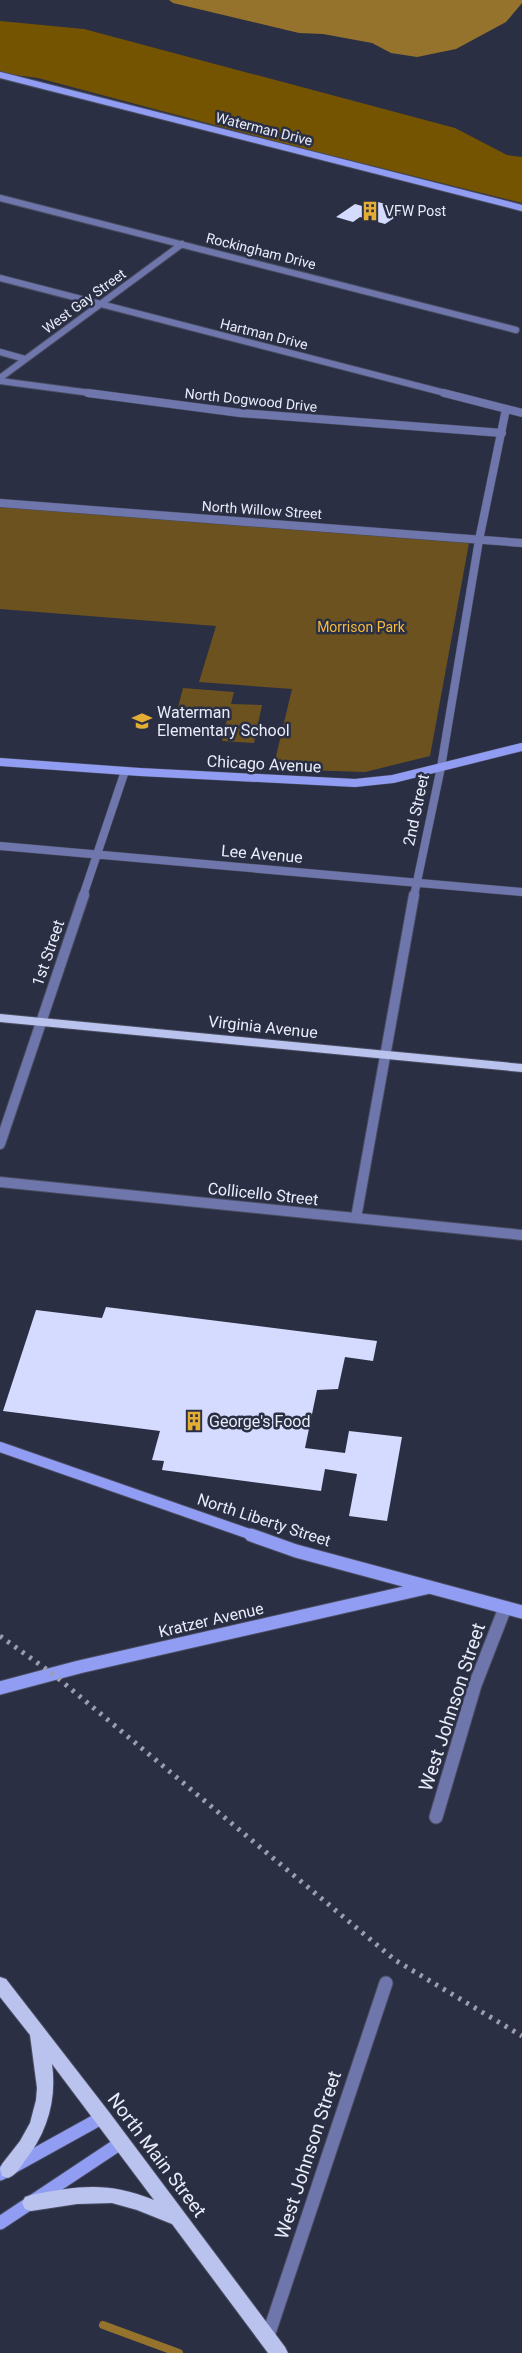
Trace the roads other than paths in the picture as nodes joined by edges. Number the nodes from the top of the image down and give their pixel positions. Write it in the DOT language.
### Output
graph roads {
  1 [pos="0,74"];
  2 [pos="0,198"];
  3 [pos="522,208"];
  4 [pos="182,244"];
  5 [pos="0,278"];
  6 [pos="100,304"];
  7 [pos="516,330"];
  8 [pos="0,352"];
  9 [pos="25,360"];
  10 [pos="0,379"];
  11 [pos="506,409"];
  12 [pos="522,413"];
  13 [pos="502,433"];
  14 [pos="0,503"];
  15 [pos="479,540"];
  16 [pos="522,543"];
  17 [pos="519,749"];
  18 [pos="0,762"];
  19 [pos="441,767"];
  20 [pos="125,771"];
  21 [pos="0,846"];
  22 [pos="98,854"];
  23 [pos="416,883"];
  24 [pos="522,892"];
  25 [pos="0,1018"];
  26 [pos="41,1022"];
  27 [pos="385,1055"];
  28 [pos="522,1068"];
  29 [pos="0,1144"];
  30 [pos="0,1182"];
  31 [pos="356,1218"];
  32 [pos="522,1236"];
  33 [pos="0,1446"];
  34 [pos="430,1586"];
  35 [pos="505,1608"];
  36 [pos="522,1612"];
  37 [pos="0,1688"];
  38 [pos="436,1818"];
  39 [pos="386,1983"];
  40 [pos="0,1984"];
  41 [pos="37,2031"];
  42 [pos="103,2117"];
  43 [pos="122,2142"];
  44 [pos="4,2172"];
  45 [pos="31,2203"];
  46 [pos="178,2218"];
  47 [pos="0,2223"];
  48 [pos="267,2339"];
  49 [pos="279,2353"];
  1 -- 3 [label="street, Waterman Drive"];
  2 -- 4 [label="street, Rockingham Drive"];
  4 -- 6 [label="street, West Gay Street"];
  4 -- 7 [label="street, Rockingham Drive"];
  5 -- 6 [label="street, Hartman Drive"];
  6 -- 9 [label="street, West Gay Street"];
  6 -- 11 [label="street, Hartman Drive"];
  8 -- 9 [label="street"];
  9 -- 10 [label="street, West Gay Street"];
  10 -- 13 [label="street, North Dogwood Drive"];
  11 -- 12 [label="street, Hartman Drive"];
  11 -- 13 [label="street, 2nd Street"];
  13 -- 15 [label="street, 2nd Street"];
  14 -- 15 [label="street, North Willow Street"];
  15 -- 16 [label="street, North Willow Street"];
  15 -- 19 [label="street, 2nd Street"];
  17 -- 19 [label="street, Chicago Avenue"];
  18 -- 20 [label="street, Chicago Avenue"];
  19 -- 20 [label="street, Chicago Avenue"];
  19 -- 23 [label="street, 2nd Street"];
  20 -- 22 [label="street, 1st Street"];
  21 -- 22 [label="street, Lee Avenue"];
  22 -- 23 [label="street, Lee Avenue"];
  22 -- 26 [label="street, 1st Street"];
  23 -- 24 [label="street, Lee Avenue"];
  23 -- 27 [label="street, 2nd Street"];
  25 -- 26 [label="main road, Virginia Avenue"];
  26 -- 27 [label="main road, Virginia Avenue"];
  26 -- 29 [label="street, 1st Street"];
  27 -- 28 [label="main road, Virginia Avenue"];
  27 -- 31 [label="street, 2nd Street"];
  30 -- 31 [label="street, Collicello Street"];
  31 -- 32 [label="street, Collicello Street"];
  33 -- 34 [label="street, North Liberty Street"];
  34 -- 35 [label="street, North Liberty Street"];
  34 -- 37 [label="street, Kratzer Avenue"];
  35 -- 36 [label="street, North Liberty Street"];
  35 -- 38 [label="street, West Johnson Street"];
  39 -- 48 [label="street, West Johnson Street"];
  40 -- 41 [label="main road, North Main Street"];
  41 -- 42 [label="main road, North Main Street"];
  41 -- 44 [label="main road"];
  42 -- 43 [label="main road, North Main Street"];
  42 -- 44 [label="street"];
  43 -- 45 [label="street"];
  43 -- 46 [label="main road, North Main Street"];
  45 -- 46 [label="main road"];
  45 -- 47 [label="street"];
  46 -- 48 [label="main road, North Main Street"];
  48 -- 49 [label="main road, North Main Street"];
}
